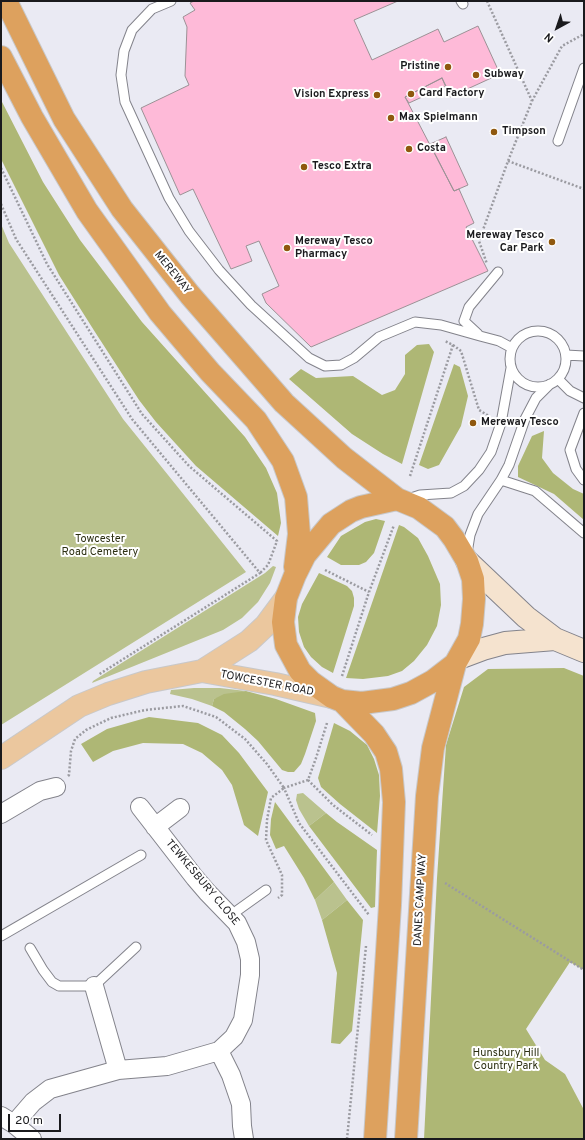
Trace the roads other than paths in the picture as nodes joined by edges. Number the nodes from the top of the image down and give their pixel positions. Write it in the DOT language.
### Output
graph roads {
  1 [pos="6,1"];
  2 [pos="171,1"];
  3 [pos="1,57"];
  4 [pos="584,68"];
  5 [pos="558,141"];
  6 [pos="494,271"];
  7 [pos="480,336"];
  8 [pos="512,348"];
  9 [pos="566,355"];
  10 [pos="584,356"];
  11 [pos="511,368"];
  12 [pos="558,379"];
  13 [pos="550,384"];
  14 [pos="584,398"];
  15 [pos="584,413"];
  16 [pos="501,480"];
  17 [pos="584,480"];
  18 [pos="400,500"];
  19 [pos="584,533"];
  20 [pos="466,560"];
  21 [pos="295,575"];
  22 [pos="286,598"];
  23 [pos="555,639"];
  24 [pos="584,651"];
  25 [pos="457,661"];
  26 [pos="202,671"];
  27 [pos="337,699"];
  28 [pos="1,758"];
  29 [pos="56,787"];
  30 [pos="140,807"];
  31 [pos="180,808"];
  32 [pos="1,814"];
  33 [pos="155,827"];
  34 [pos="141,855"];
  35 [pos="266,890"];
  36 [pos="231,917"];
  37 [pos="1,936"];
  38 [pos="136,947"];
  39 [pos="30,948"];
  40 [pos="94,986"];
  41 [pos="219,1051"];
  42 [pos="118,1070"];
  43 [pos="8,1120"];
  44 [pos="32,1139"];
  45 [pos="244,1139"];
  46 [pos="375,1139"];
  47 [pos="406,1139"];
  1 -- 18 [label="highway, MEREWAY"];
  2 -- 7 [label="lane"];
  3 -- 21 [label="highway"];
  4 -- 5 [label="lane"];
  6 -- 7 [label="lane"];
  7 -- 8 [label="lane"];
  8 -- 9 [label="lane"];
  8 -- 11 [label="lane"];
  9 -- 10 [label="lane"];
  9 -- 12 [label="lane"];
  11 -- 13 [label="lane"];
  11 -- 18 [label="lane"];
  12 -- 13 [label="lane"];
  12 -- 14 [label="lane"];
  13 -- 16 [label="lane"];
  15 -- 17 [label="lane"];
  16 -- 19 [label="lane"];
  16 -- 20 [label="lane"];
  18 -- 20 [label="highway, MEREWAY"];
  18 -- 21 [label="highway"];
  20 -- 23 [label="street"];
  20 -- 25 [label="highway, MEREWAY"];
  21 -- 22 [label="highway"];
  22 -- 26 [label="main road, TOWCESTER ROAD"];
  22 -- 27 [label="highway"];
  23 -- 24 [label="street"];
  23 -- 25 [label="street"];
  25 -- 27 [label="highway"];
  25 -- 47 [label="highway, DANES CAMP WAY"];
  26 -- 27 [label="main road, TOWCESTER ROAD"];
  26 -- 28 [label="main road, TOWCESTER ROAD"];
  27 -- 46 [label="highway"];
  29 -- 32 [label="street"];
  30 -- 33 [label="street, TEWKESBURY CLOSE"];
  31 -- 33 [label="street"];
  33 -- 36 [label="street, TEWKESBURY CLOSE"];
  34 -- 37 [label="lane"];
  35 -- 36 [label="lane"];
  36 -- 41 [label="street, TEWKESBURY CLOSE"];
  38 -- 40 [label="lane"];
  39 -- 40 [label="lane"];
  40 -- 42 [label="street"];
  41 -- 42 [label="street, TEWKESBURY CLOSE"];
  41 -- 45 [label="street"];
  42 -- 43 [label="street, TEWKESBURY CLOSE"];
  43 -- 44 [label="street"];
}
